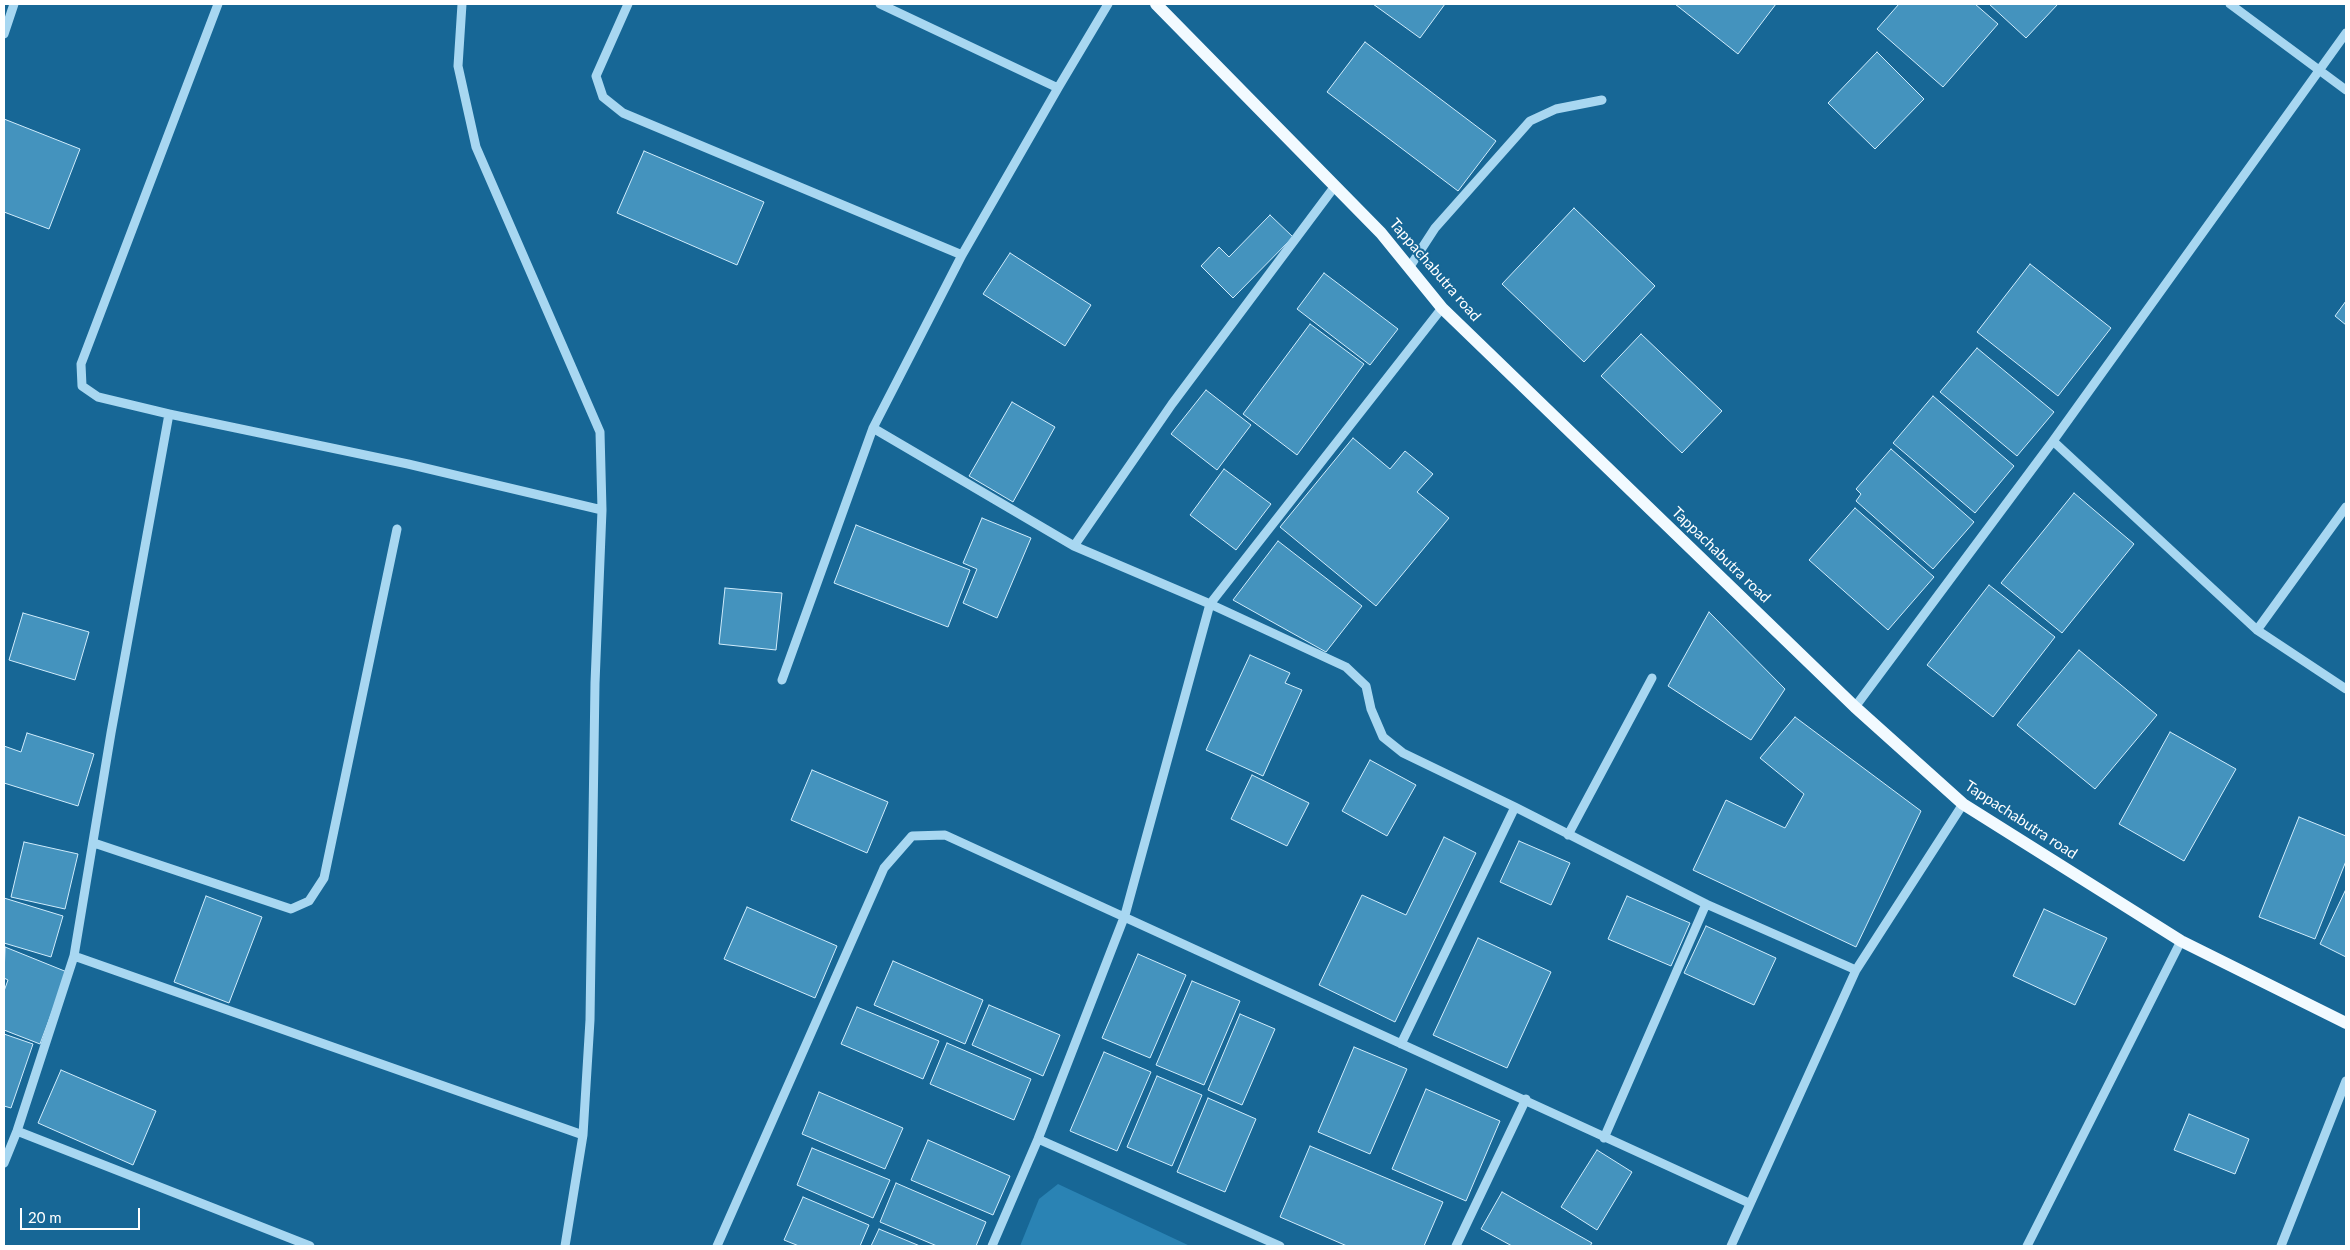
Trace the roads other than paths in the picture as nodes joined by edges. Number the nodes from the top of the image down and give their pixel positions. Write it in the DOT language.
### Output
graph roads {
  1 [pos="14,4"];
  2 [pos="218,4"];
  3 [pos="462,4"];
  4 [pos="628,4"];
  5 [pos="880,4"];
  6 [pos="1108,4"];
  7 [pos="1156,4"];
  8 [pos="2230,4"];
  9 [pos="4,34"];
  10 [pos="2346,34"];
  11 [pos="2320,71"];
  12 [pos="1058,88"];
  13 [pos="2346,90"];
  14 [pos="1602,100"];
  15 [pos="1335,186"];
  16 [pos="962,255"];
  17 [pos="1409,268"];
  18 [pos="1442,308"];
  19 [pos="169,414"];
  20 [pos="873,428"];
  21 [pos="2053,441"];
  22 [pos="2346,507"];
  23 [pos="602,510"];
  24 [pos="397,529"];
  25 [pos="1074,546"];
  26 [pos="1210,604"];
  27 [pos="2257,630"];
  28 [pos="1652,678"];
  29 [pos="782,680"];
  30 [pos="2346,689"];
  31 [pos="1855,707"];
  32 [pos="1963,804"];
  33 [pos="1515,807"];
  34 [pos="1568,835"];
  35 [pos="94,844"];
  36 [pos="1706,904"];
  37 [pos="1125,915"];
  38 [pos="2181,941"];
  39 [pos="74,956"];
  40 [pos="1856,970"];
  41 [pos="2346,1024"];
  42 [pos="1401,1044"];
  43 [pos="2346,1081"];
  44 [pos="1526,1100"];
  45 [pos="17,1131"];
  46 [pos="583,1135"];
  47 [pos="1604,1138"];
  48 [pos="1038,1139"];
  49 [pos="4,1163"];
  50 [pos="1749,1203"];
  51 [pos="310,1246"];
  52 [pos="565,1246"];
  53 [pos="717,1246"];
  54 [pos="992,1246"];
  55 [pos="1280,1246"];
  56 [pos="1456,1246"];
  57 [pos="1731,1246"];
  58 [pos="2027,1246"];
  59 [pos="2281,1246"];
  1 -- 9 [label="street"];
  2 -- 19 [label="street"];
  3 -- 23 [label="street"];
  4 -- 16 [label="street"];
  5 -- 12 [label="street"];
  6 -- 12 [label="street"];
  7 -- 15 [label="main road, Tappachabutra road"];
  8 -- 11 [label="street"];
  10 -- 11 [label="street"];
  11 -- 13 [label="street"];
  11 -- 21 [label="street"];
  12 -- 16 [label="street"];
  14 -- 17 [label="street"];
  15 -- 17 [label="main road, Tappachabutra road"];
  15 -- 25 [label="street"];
  16 -- 20 [label="street"];
  17 -- 18 [label="main road, Tappachabutra road"];
  18 -- 26 [label="street"];
  18 -- 31 [label="main road, Tappachabutra road"];
  19 -- 23 [label="street"];
  19 -- 35 [label="street"];
  20 -- 25 [label="street"];
  20 -- 29 [label="street"];
  21 -- 27 [label="street"];
  21 -- 31 [label="street"];
  22 -- 27 [label="street"];
  23 -- 46 [label="street"];
  24 -- 35 [label="street"];
  25 -- 26 [label="street"];
  26 -- 33 [label="street"];
  26 -- 37 [label="street"];
  27 -- 30 [label="street"];
  28 -- 34 [label="street"];
  31 -- 32 [label="main road, Tappachabutra road"];
  32 -- 38 [label="main road, Tappachabutra road"];
  32 -- 40 [label="street"];
  33 -- 34 [label="street"];
  33 -- 42 [label="street"];
  34 -- 36 [label="street"];
  35 -- 39 [label="street"];
  36 -- 40 [label="street"];
  36 -- 47 [label="street"];
  37 -- 42 [label="street"];
  37 -- 48 [label="street"];
  37 -- 53 [label="street"];
  38 -- 41 [label="main road, Tappachabutra road"];
  38 -- 58 [label="street"];
  39 -- 45 [label="street"];
  39 -- 46 [label="street"];
  40 -- 50 [label="street"];
  42 -- 44 [label="street"];
  43 -- 59 [label="street"];
  44 -- 47 [label="street"];
  44 -- 56 [label="street"];
  45 -- 49 [label="street"];
  45 -- 51 [label="street"];
  46 -- 52 [label="street"];
  47 -- 50 [label="street"];
  48 -- 54 [label="street"];
  48 -- 55 [label="street"];
  50 -- 57 [label="street"];
}
